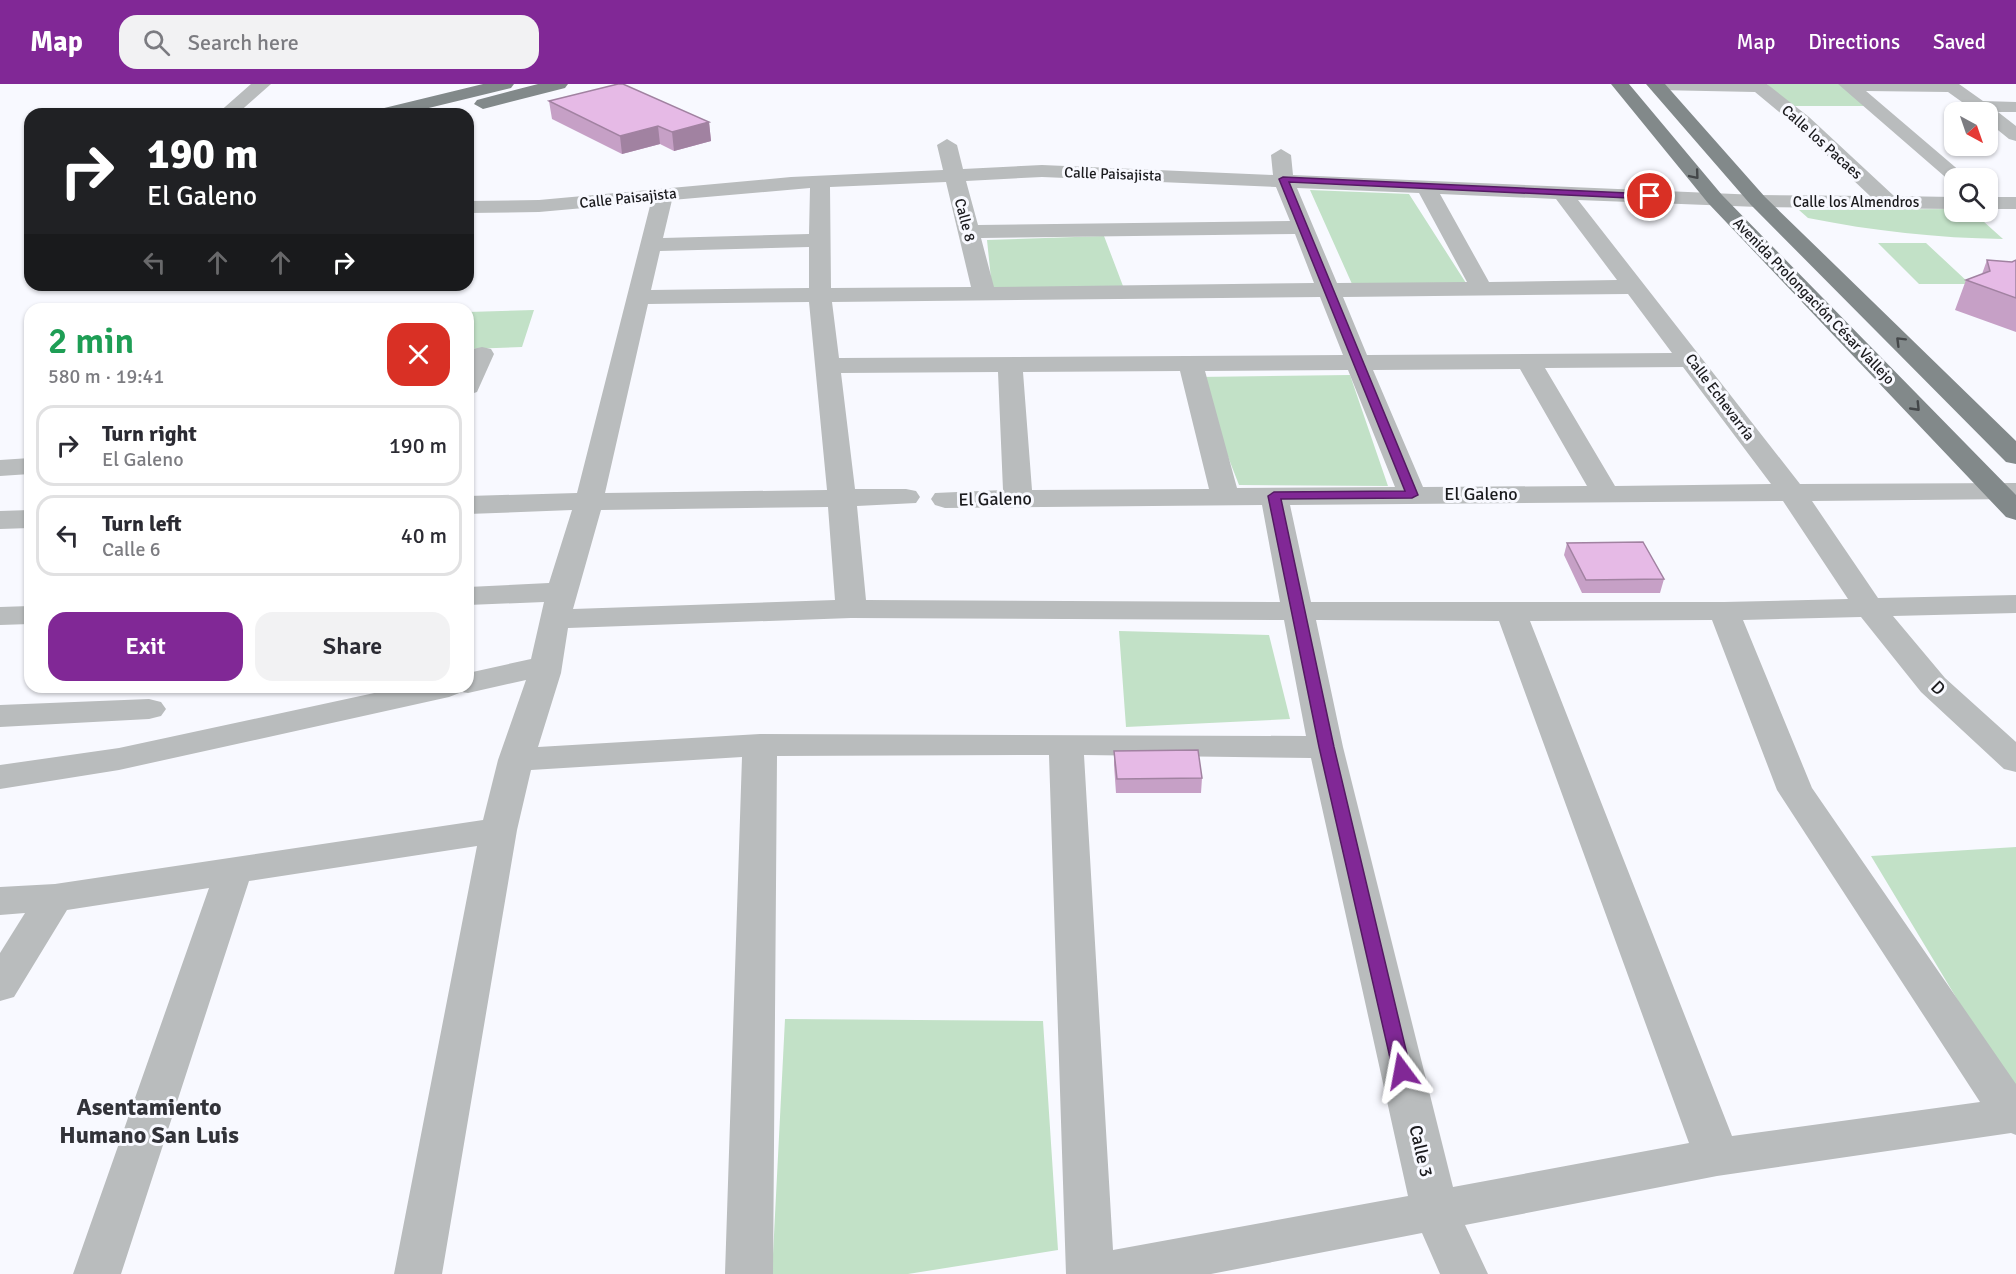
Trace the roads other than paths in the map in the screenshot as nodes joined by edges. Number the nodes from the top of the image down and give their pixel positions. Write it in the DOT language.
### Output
graph roads {
  1 [pos="262,84"];
  2 [pos="506,84"];
  3 [pos="559,84"];
  4 [pos="1620,84"];
  5 [pos="1656,85"];
  6 [pos="1848,85"];
  7 [pos="1757,86"];
  8 [pos="1950,86"];
  9 [pos="1972,102"];
  10 [pos="2016,107"];
  11 [pos="233,108"];
  12 [pos="407,108"];
  13 [pos="464,108"];
  14 [pos="1998,109"];
  15 [pos="1998,122"];
  16 [pos="1661,132"];
  17 [pos="1699,134"];
  18 [pos="2016,135"];
  19 [pos="947,145"];
  20 [pos="1675,152"];
  21 [pos="1281,155"];
  22 [pos="1946,168"];
  23 [pos="953,175"];
  24 [pos="1734,176"];
  25 [pos="1283,179"];
  26 [pos="820,182"];
  27 [pos="1427,188"];
  28 [pos="1562,193"];
  29 [pos="663,194"];
  30 [pos="1715,199"];
  31 [pos="1758,201"];
  32 [pos="1888,202"];
  33 [pos="1944,203"];
  34 [pos="1998,203"];
  35 [pos="2016,203"];
  36 [pos="474,207"];
  37 [pos="1303,227"];
  38 [pos="969,232"];
  39 [pos="820,240"];
  40 [pos="650,245"];
  41 [pos="1635,286"];
  42 [pos="1482,289"];
  43 [pos="1329,291"];
  44 [pos="984,294"];
  45 [pos="820,295"];
  46 [pos="637,297"];
  47 [pos="482,354"];
  48 [pos="1692,360"];
  49 [pos="1528,361"];
  50 [pos="1190,362"];
  51 [pos="1359,362"];
  52 [pos="1010,363"];
  53 [pos="828,366"];
  54 [pos="474,373"];
  55 [pos="2016,456"];
  56 [pos="24,466"];
  57 [pos="0,468"];
  58 [pos="1792,493"];
  59 [pos="1605,494"];
  60 [pos="1412,495"];
  61 [pos="1226,496"];
  62 [pos="1274,496"];
  63 [pos="906,498"];
  64 [pos="1018,498"];
  65 [pos="2010,498"];
  66 [pos="842,500"];
  67 [pos="945,500"];
  68 [pos="602,501"];
  69 [pos="474,505"];
  70 [pos="24,519"];
  71 [pos="0,520"];
  72 [pos="474,597"];
  73 [pos="2016,604"];
  74 [pos="558,606"];
  75 [pos="1869,607"];
  76 [pos="851,609"];
  77 [pos="1300,611"];
  78 [pos="1724,611"];
  79 [pos="1511,612"];
  80 [pos="24,615"];
  81 [pos="0,616"];
  82 [pos="546,666"];
  83 [pos="474,682"];
  84 [pos="422,693"];
  85 [pos="156,698"];
  86 [pos="0,716"];
  87 [pos="1066,744"];
  88 [pos="760,745"];
  89 [pos="1326,747"];
  90 [pos="119,759"];
  91 [pos="516,760"];
  92 [pos="2016,761"];
  93 [pos="0,777"];
  94 [pos="499,830"];
  95 [pos="234,870"];
  96 [pos="55,898"];
  97 [pos="0,901"];
  98 [pos="0,986"];
  99 [pos="2014,1116"];
  100 [pos="1717,1156"];
  101 [pos="1434,1210"];
  102 [pos="97,1274"];
  103 [pos="418,1274"];
  104 [pos="749,1274"];
  105 [pos="1090,1274"];
  106 [pos="1101,1274"];
  107 [pos="1464,1274"];
  1 -- 11 [label="street"];
  2 -- 12 [label="main road"];
  3 -- 13 [label="main road"];
  4 -- 16 [label="main road, Avenida Prolongación César Vallejo"];
  5 -- 7 [label="street"];
  5 -- 17 [label="main road, Avenida Prolongación César Vallejo"];
  6 -- 8 [label="street"];
  6 -- 22 [label="street"];
  7 -- 32 [label="street, Calle los Pacaes"];
  8 -- 9 [label="street"];
  10 -- 14 [label="street"];
  15 -- 18 [label="street"];
  16 -- 17 [label="main road"];
  16 -- 20 [label="main road, Avenida Prolongación César Vallejo"];
  17 -- 24 [label="main road, Avenida Prolongación César Vallejo"];
  19 -- 23 [label="street, Calle 8"];
  20 -- 24 [label="main road"];
  20 -- 30 [label="main road, Avenida Prolongación César Vallejo, one-way"];
  21 -- 25 [label="street"];
  23 -- 25 [label="street, Calle Paisajista"];
  23 -- 26 [label="street, Calle Paisajista"];
  23 -- 38 [label="street, Calle 8"];
  24 -- 31 [label="main road, Avenida Prolongación César Vallejo"];
  25 -- 27 [label="street, Calle Paisajista"];
  25 -- 37 [label="street"];
  26 -- 29 [label="street, Calle Paisajista"];
  26 -- 39 [label="street"];
  27 -- 28 [label="street, Calle Paisajista"];
  27 -- 42 [label="street"];
  28 -- 30 [label="street, Calle Paisajista"];
  28 -- 41 [label="street, Calle Echevarría"];
  29 -- 36 [label="street, Calle Paisajista"];
  29 -- 40 [label="street"];
  30 -- 31 [label="street, Calle Paisajista"];
  30 -- 65 [label="main road, Avenida Prolongación César Vallejo, one-way"];
  31 -- 32 [label="street, Calle los Almendros"];
  55 -- 31 [label="main road, Avenida Prolongación César Vallejo, one-way"];
  32 -- 33 [label="street, Calle los Almendros"];
  34 -- 35 [label="street"];
  37 -- 38 [label="street"];
  37 -- 43 [label="street"];
  38 -- 44 [label="street, Calle 8"];
  39 -- 40 [label="street"];
  39 -- 45 [label="street"];
  40 -- 46 [label="street"];
  41 -- 42 [label="street"];
  41 -- 48 [label="street, Calle Echevarría"];
  42 -- 43 [label="street"];
  43 -- 44 [label="street"];
  43 -- 51 [label="street"];
  44 -- 45 [label="street"];
  45 -- 46 [label="street"];
  45 -- 53 [label="street"];
  46 -- 68 [label="street"];
  47 -- 54 [label="street"];
  48 -- 49 [label="street"];
  48 -- 58 [label="street, Calle Echevarría"];
  49 -- 51 [label="street"];
  49 -- 59 [label="street"];
  50 -- 51 [label="street"];
  50 -- 52 [label="street"];
  50 -- 61 [label="street"];
  51 -- 60 [label="street"];
  52 -- 53 [label="street"];
  52 -- 64 [label="street"];
  53 -- 66 [label="street"];
  56 -- 57 [label="street"];
  58 -- 59 [label="street, El Galeno"];
  58 -- 65 [label="street, El Galeno"];
  58 -- 75 [label="street, Calle Echevarría"];
  59 -- 60 [label="street, El Galeno"];
  60 -- 62 [label="street, El Galeno"];
  61 -- 62 [label="street, El Galeno"];
  61 -- 64 [label="street, El Galeno"];
  62 -- 77 [label="street, Calle 3"];
  63 -- 66 [label="street"];
  64 -- 67 [label="street, El Galeno"];
  66 -- 68 [label="street"];
  66 -- 76 [label="street"];
  68 -- 69 [label="street"];
  68 -- 74 [label="street"];
  70 -- 71 [label="street"];
  72 -- 74 [label="street"];
  73 -- 75 [label="street"];
  74 -- 76 [label="street"];
  74 -- 82 [label="street"];
  75 -- 78 [label="street"];
  75 -- 92 [label="street, D"];
  76 -- 77 [label="street"];
  77 -- 79 [label="street"];
  77 -- 89 [label="street, Calle 3"];
  78 -- 79 [label="street"];
  78 -- 99 [label="street"];
  79 -- 100 [label="street"];
  80 -- 81 [label="street"];
  82 -- 83 [label="street"];
  82 -- 91 [label="street"];
  84 -- 90 [label="street"];
  85 -- 86 [label="street"];
  85 -- 90 [label="street"];
  87 -- 88 [label="street"];
  87 -- 89 [label="street"];
  87 -- 105 [label="street"];
  88 -- 91 [label="street"];
  88 -- 104 [label="street"];
  89 -- 101 [label="street, Calle 3"];
  90 -- 93 [label="street"];
  91 -- 94 [label="street"];
  94 -- 95 [label="street"];
  94 -- 103 [label="street"];
  95 -- 96 [label="street"];
  95 -- 102 [label="street"];
  96 -- 97 [label="street"];
  96 -- 98 [label="street"];
  99 -- 100 [label="street"];
  100 -- 101 [label="street"];
  101 -- 106 [label="street"];
  101 -- 107 [label="street, Calle 3"];
}
